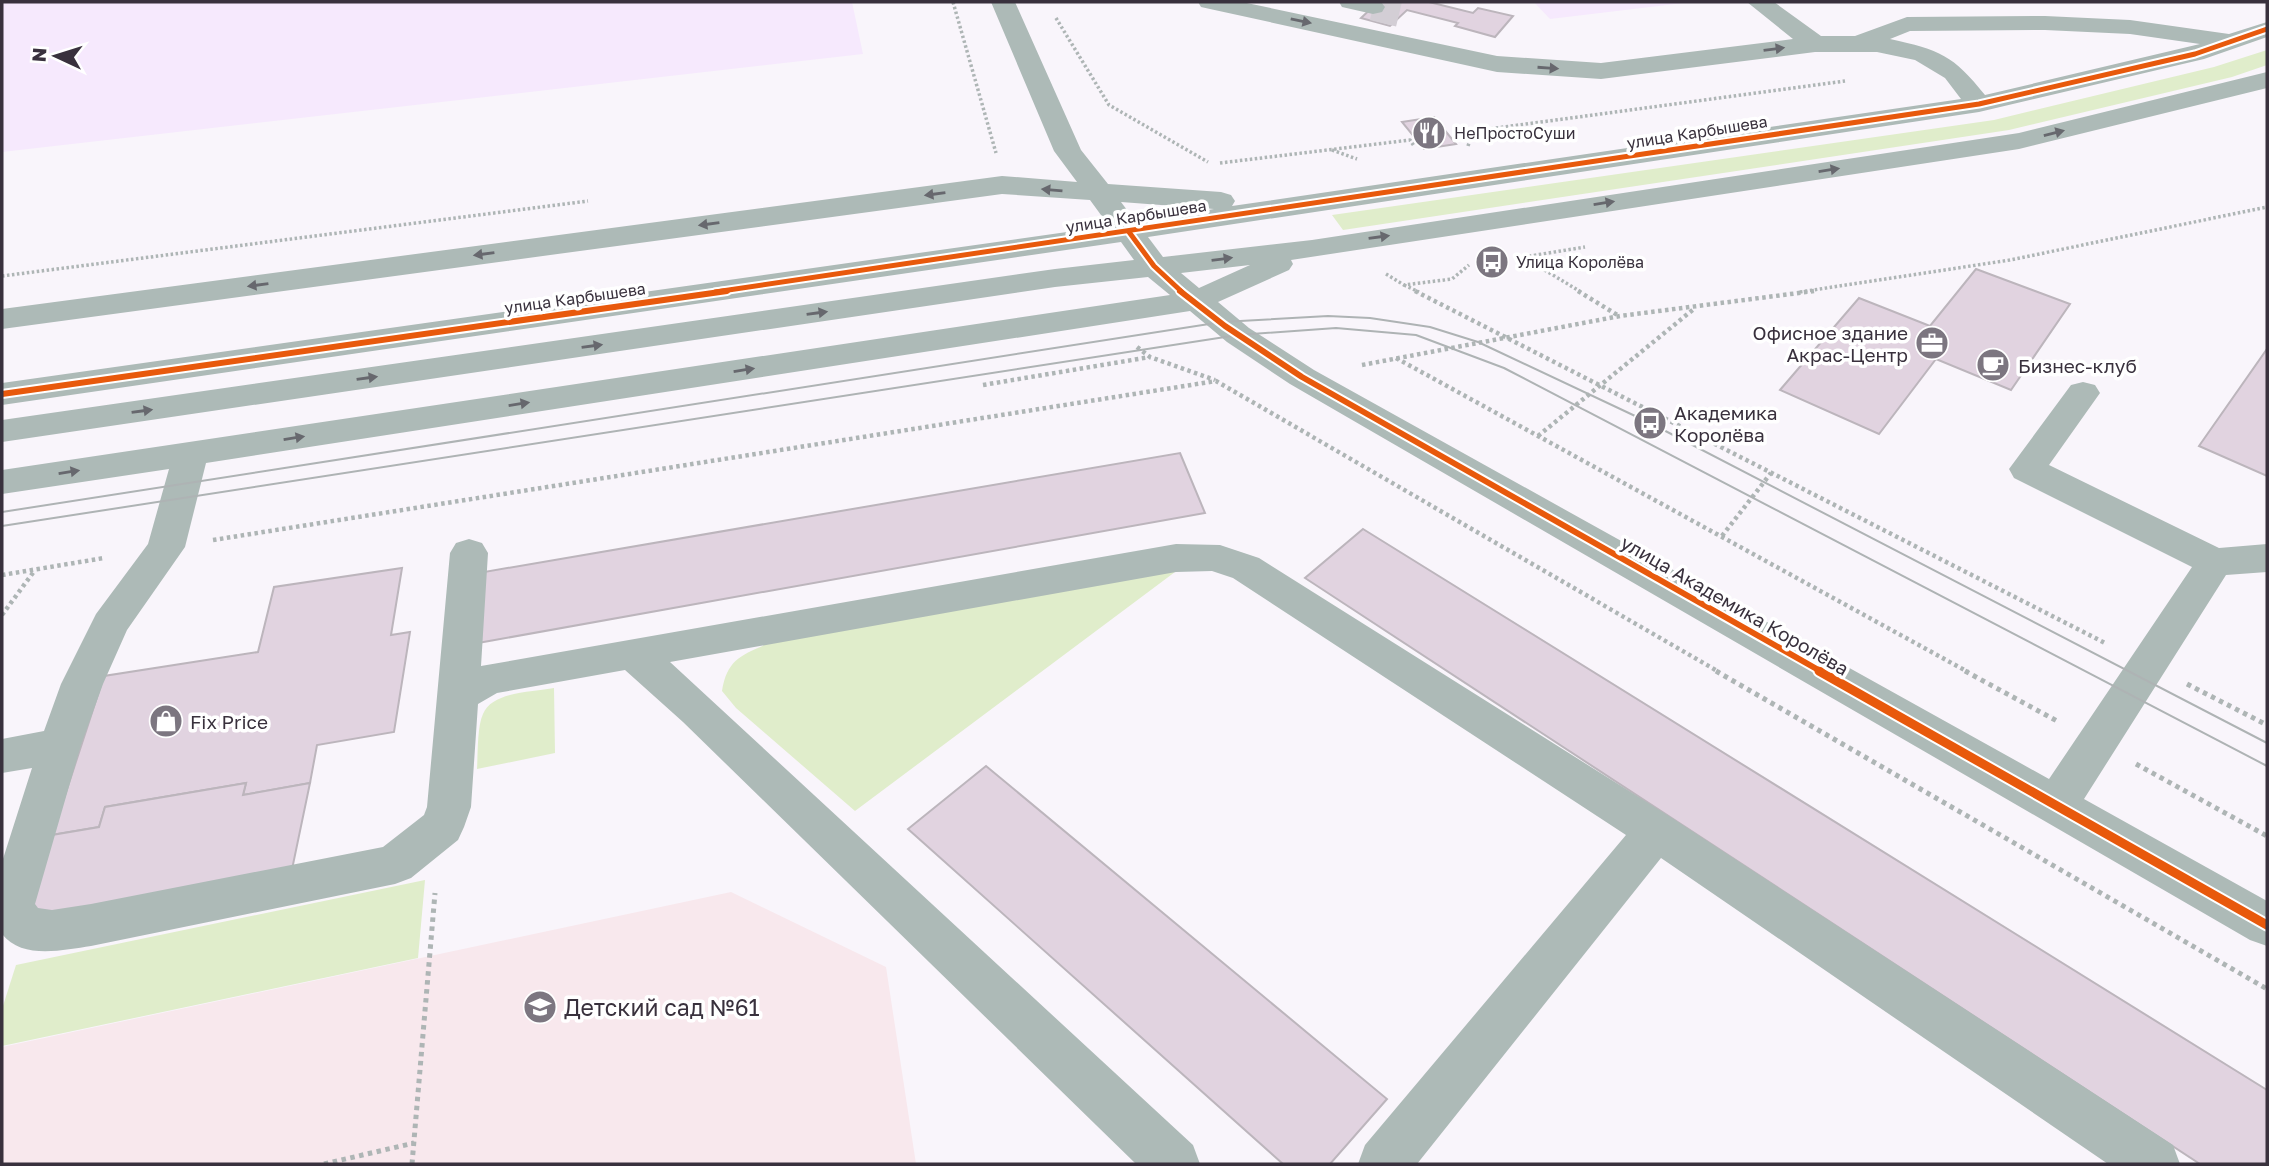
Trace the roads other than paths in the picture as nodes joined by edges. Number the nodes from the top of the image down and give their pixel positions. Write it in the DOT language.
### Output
graph roads {
  1 [pos="1009,2"];
  2 [pos="1210,2"];
  3 [pos="1759,2"];
  4 [pos="1414,20"];
  5 [pos="2267,29"];
  6 [pos="2232,41"];
  7 [pos="1815,44"];
  8 [pos="1857,44"];
  9 [pos="1497,64"];
  10 [pos="2267,80"];
  11 [pos="1979,104"];
  12 [pos="1068,151"];
  13 [pos="1002,185"];
  14 [pos="1101,194"];
  15 [pos="1289,206"];
  16 [pos="1129,232"];
  17 [pos="1312,249"];
  18 [pos="1155,267"];
  19 [pos="1195,301"];
  20 [pos="2,319"];
  21 [pos="2083,393"];
  22 [pos="2,394"];
  23 [pos="2,431"];
  24 [pos="191,453"];
  25 [pos="2,482"];
  26 [pos="469,553"];
  27 [pos="2267,558"];
  28 [pos="2215,562"];
  29 [pos="755,634"];
  30 [pos="633,653"];
  31 [pos="458,697"];
  32 [pos="698,710"];
  33 [pos="60,745"];
  34 [pos="2,756"];
  35 [pos="2056,805"];
  36 [pos="1656,831"];
  37 [pos="2267,925"];
  38 [pos="1174,1164"];
  39 [pos="1384,1164"];
  40 [pos="2154,1164"];
  1 -- 12 [label="street, улица Академика Королёва"];
  2 -- 9 [label="street, one-way"];
  3 -- 7 [label="street"];
  4 -- 9 [label="street"];
  5 -- 6 [label="street, улица Карбышева"];
  6 -- 8 [label="street"];
  6 -- 11 [label="street, улица Карбышева"];
  7 -- 8 [label="street"];
  9 -- 7 [label="street, one-way"];
  8 -- 11 [label="street"];
  17 -- 10 [label="street, one-way"];
  11 -- 15 [label="street, улица Карбышева"];
  12 -- 13 [label="street"];
  12 -- 14 [label="street, улица Академика Королёва"];
  14 -- 13 [label="street, улица Карбышева, one-way"];
  13 -- 20 [label="street, улица Карбышева, one-way"];
  14 -- 15 [label="street, улица Карбышева"];
  14 -- 16 [label="street, улица Академика Королёва"];
  15 -- 16 [label="street, улица Карбышева"];
  16 -- 18 [label="street, улица Академика Королёва"];
  16 -- 22 [label="street, улица Карбышева"];
  18 -- 17 [label="street, one-way"];
  17 -- 19 [label="street"];
  18 -- 19 [label="street, улица Академика Королёва"];
  23 -- 18 [label="street, one-way"];
  24 -- 19 [label="street, one-way"];
  19 -- 35 [label="street, улица Академика Королёва"];
  21 -- 28 [label="street"];
  25 -- 24 [label="street, one-way"];
  24 -- 33 [label="street"];
  26 -- 31 [label="street"];
  27 -- 28 [label="street"];
  28 -- 35 [label="street"];
  29 -- 30 [label="street"];
  29 -- 32 [label="street"];
  29 -- 36 [label="street"];
  30 -- 31 [label="street"];
  30 -- 32 [label="street"];
  31 -- 33 [label="street"];
  32 -- 38 [label="street"];
  33 -- 34 [label="street"];
  35 -- 37 [label="street, улица Академика Королёва"];
  36 -- 39 [label="street"];
  36 -- 40 [label="street"];
}
